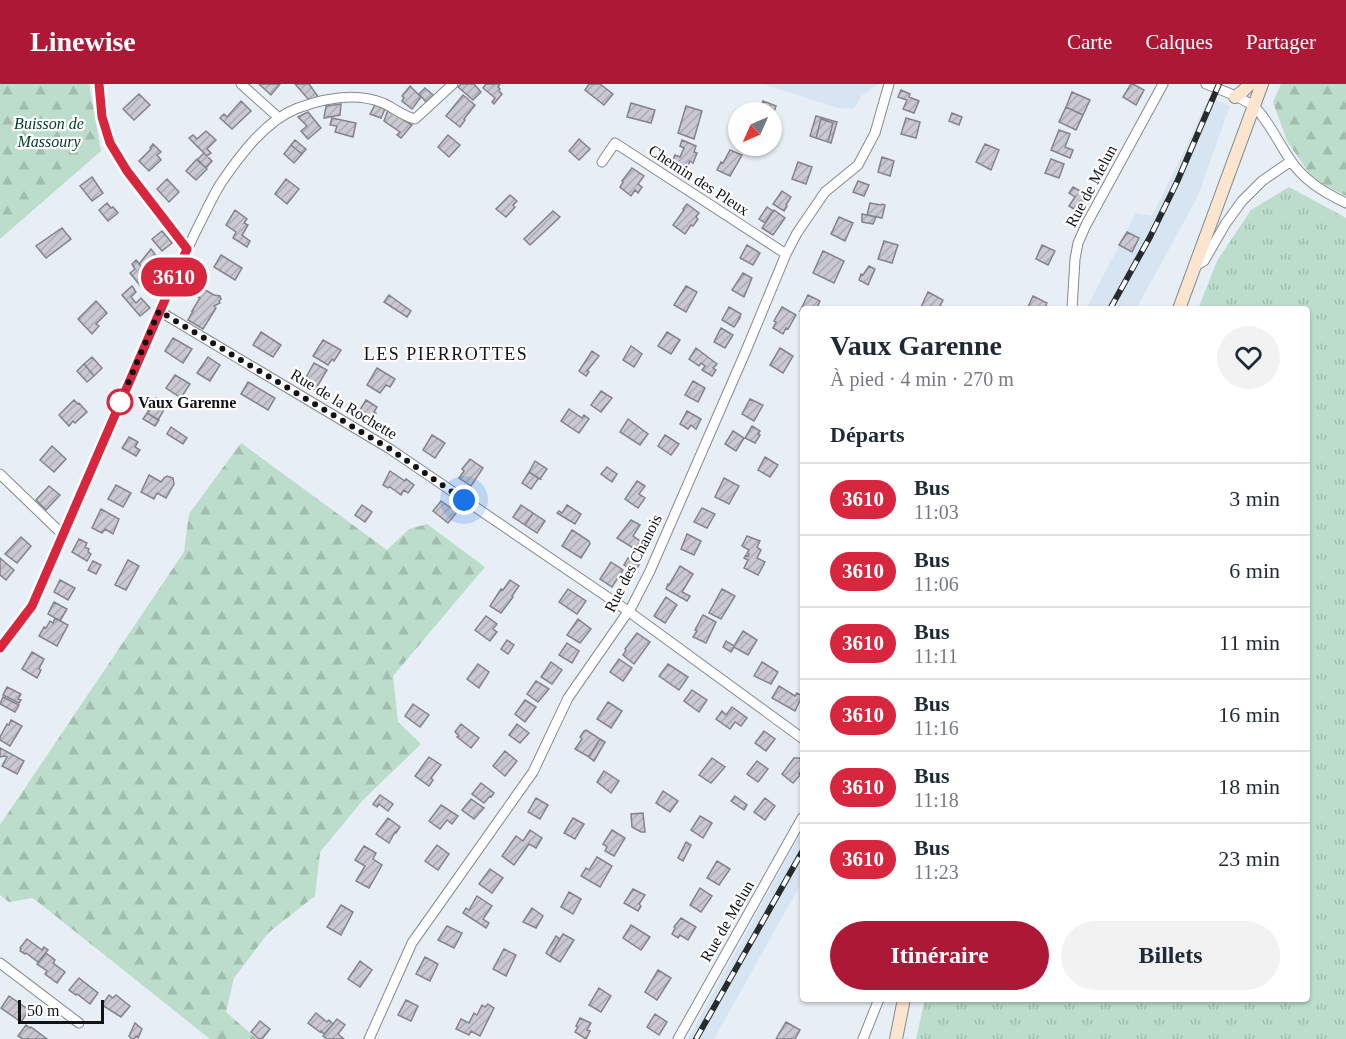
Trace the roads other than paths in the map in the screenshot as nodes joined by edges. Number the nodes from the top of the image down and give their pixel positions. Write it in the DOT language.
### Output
graph roads {
  1 [pos="99,84"];
  2 [pos="241,84"];
  3 [pos="453,84"];
  4 [pos="889,84"];
  5 [pos="1163,84"];
  6 [pos="1206,84"];
  7 [pos="1250,84"];
  8 [pos="1262,84"];
  9 [pos="1235,96"];
  10 [pos="1254,106"];
  11 [pos="279,118"];
  12 [pos="1291,161"];
  13 [pos="602,162"];
  14 [pos="1346,203"];
  15 [pos="187,249"];
  16 [pos="786,254"];
  17 [pos="1195,266"];
  18 [pos="1072,306"];
  19 [pos="1180,306"];
  20 [pos="159,311"];
  21 [pos="0,474"];
  22 [pos="63,533"];
  23 [pos="628,611"];
  24 [pos="0,648"];
  25 [pos="800,737"];
  26 [pos="800,822"];
  27 [pos="0,963"];
  28 [pos="878,1002"];
  29 [pos="903,1002"];
  30 [pos="79,1023"];
  31 [pos="369,1039"];
  32 [pos="678,1039"];
  33 [pos="863,1039"];
  34 [pos="896,1039"];
  1 -- 15 [label="street"];
  2 -- 11 [label="street"];
  3 -- 11 [label="street"];
  4 -- 16 [label="street, Rue des Chanois"];
  5 -- 18 [label="street, Rue de Melun"];
  6 -- 9 [label="street"];
  7 -- 9 [label="main road"];
  8 -- 10 [label="main road"];
  9 -- 10 [label="street"];
  10 -- 12 [label="street"];
  10 -- 17 [label="main road"];
  11 -- 15 [label="street"];
  12 -- 14 [label="street"];
  12 -- 17 [label="street"];
  13 -- 16 [label="street, Chemin des Pleux"];
  15 -- 20 [label="street"];
  16 -- 23 [label="street, Rue des Chanois"];
  17 -- 19 [label="main road"];
  20 -- 22 [label="street"];
  20 -- 23 [label="street, Rue de la Rochette"];
  21 -- 22 [label="street"];
  22 -- 24 [label="street"];
  23 -- 25 [label="street, Rue de la Rochette"];
  23 -- 31 [label="street, Rue des Chanois"];
  26 -- 32 [label="street, Rue de Melun"];
  27 -- 30 [label="street"];
  28 -- 33 [label="street"];
  29 -- 34 [label="main road"];
}
